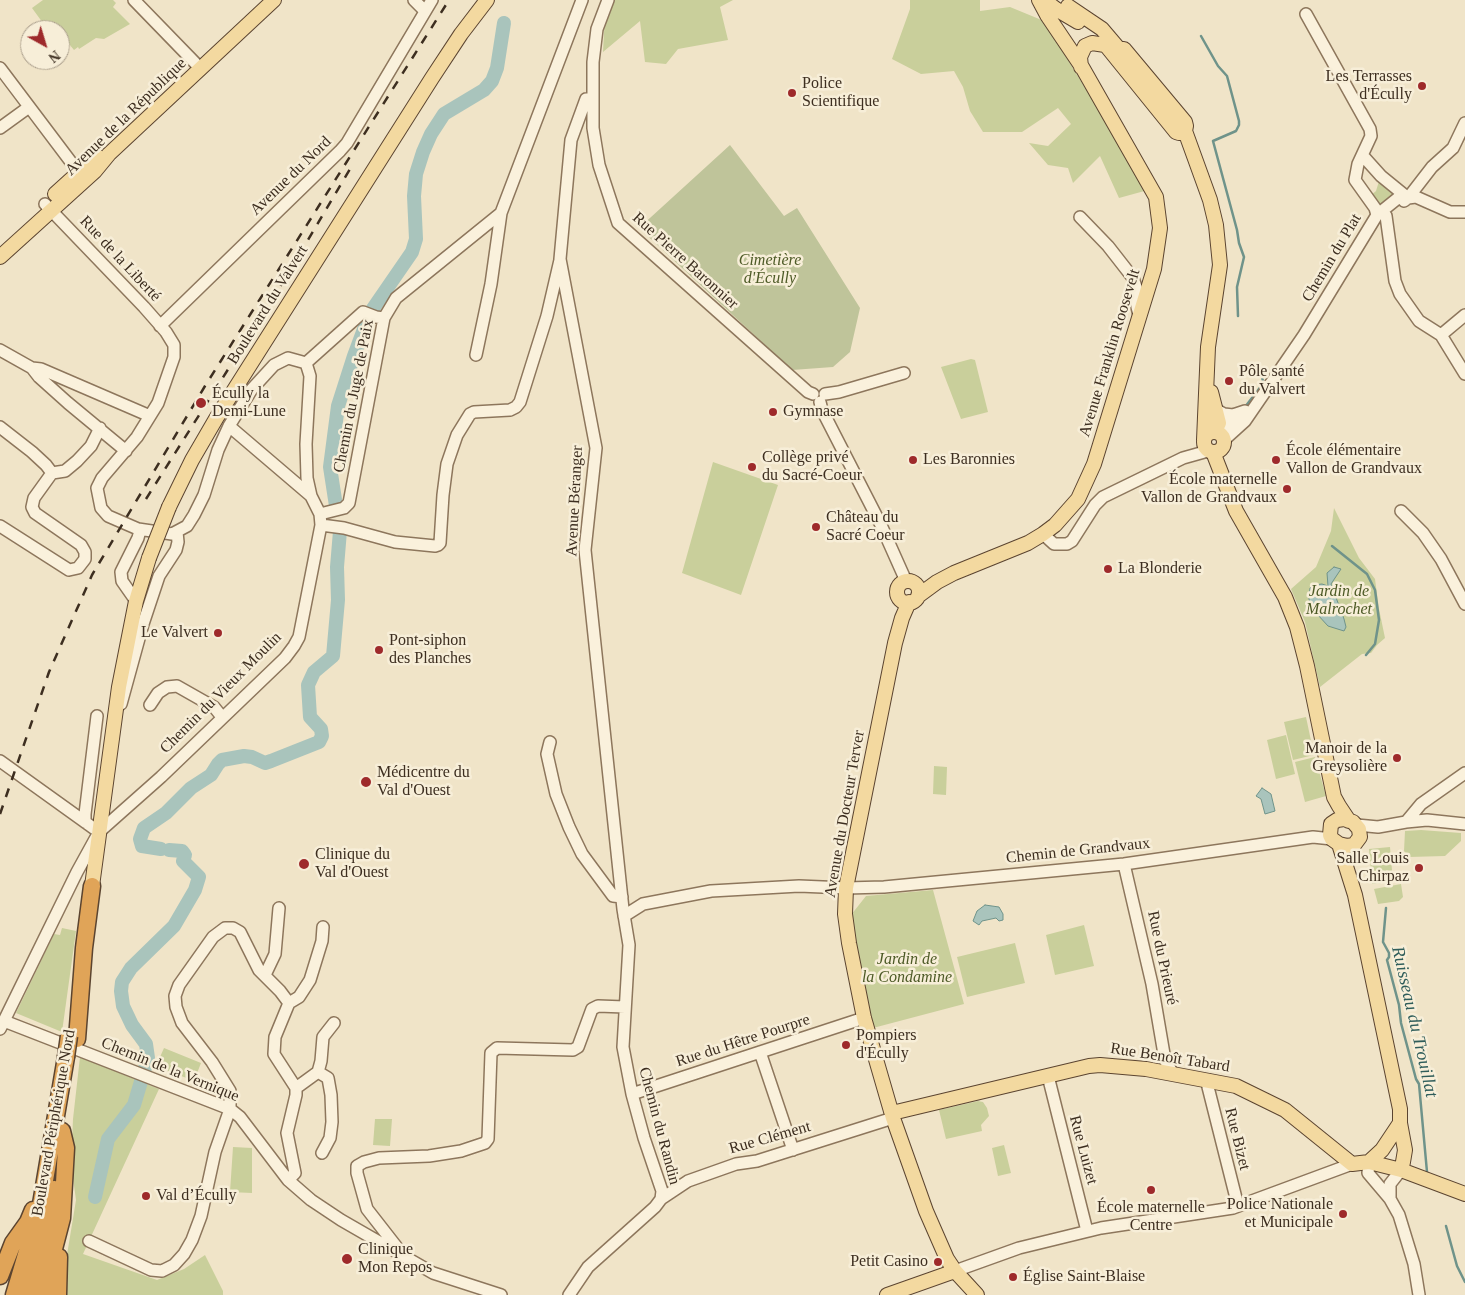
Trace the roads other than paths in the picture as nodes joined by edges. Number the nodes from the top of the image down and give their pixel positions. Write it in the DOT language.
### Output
graph roads {
  1 [pos="134,0"];
  2 [pos="263,0"];
  3 [pos="274,0"];
  4 [pos="414,0"];
  5 [pos="432,0"];
  6 [pos="487,0"];
  7 [pos="582,0"];
  8 [pos="608,0"];
  9 [pos="1039,0"];
  10 [pos="1044,0"];
  11 [pos="1068,8"];
  12 [pos="425,11"];
  13 [pos="1306,14"];
  14 [pos="1105,45"];
  15 [pos="1118,54"];
  16 [pos="195,63"];
  17 [pos="1082,67"];
  18 [pos="0,68"];
  19 [pos="592,99"];
  20 [pos="29,107"];
  21 [pos="1465,123"];
  22 [pos="0,128"];
  23 [pos="1363,156"];
  24 [pos="79,173"];
  25 [pos="1405,196"];
  26 [pos="51,209"];
  27 [pos="1465,212"];
  28 [pos="501,213"];
  29 [pos="1381,215"];
  30 [pos="1080,218"];
  31 [pos="0,246"];
  32 [pos="0,257"];
  33 [pos="560,259"];
  34 [pos="1465,315"];
  35 [pos="1139,317"];
  36 [pos="380,318"];
  37 [pos="160,326"];
  38 [pos="1441,335"];
  39 [pos="0,350"];
  40 [pos="476,355"];
  41 [pos="306,363"];
  42 [pos="32,368"];
  43 [pos="904,374"];
  44 [pos="1465,374"];
  45 [pos="1208,377"];
  46 [pos="819,397"];
  47 [pos="1256,403"];
  48 [pos="1215,409"];
  49 [pos="150,416"];
  50 [pos="229,426"];
  51 [pos="0,427"];
  52 [pos="100,428"];
  53 [pos="1213,443"];
  54 [pos="126,451"];
  55 [pos="52,473"];
  56 [pos="311,496"];
  57 [pos="1401,511"];
  58 [pos="324,519"];
  59 [pos="0,526"];
  60 [pos="140,530"];
  61 [pos="177,532"];
  62 [pos="1043,534"];
  63 [pos="909,592"];
  64 [pos="136,601"];
  65 [pos="1465,604"];
  66 [pos="150,705"];
  67 [pos="97,716"];
  68 [pos="222,717"];
  69 [pos="114,725"];
  70 [pos="550,742"];
  71 [pos="0,761"];
  72 [pos="1465,773"];
  73 [pos="1433,796"];
  74 [pos="1334,797"];
  75 [pos="1427,820"];
  76 [pos="85,822"];
  77 [pos="1406,822"];
  78 [pos="1465,824"];
  79 [pos="99,832"];
  80 [pos="1355,832"];
  81 [pos="1333,833"];
  82 [pos="1124,864"];
  83 [pos="88,866"];
  84 [pos="1350,876"];
  85 [pos="92,886"];
  86 [pos="846,888"];
  87 [pos="622,897"];
  88 [pos="279,908"];
  89 [pos="624,916"];
  90 [pos="323,926"];
  91 [pos="264,974"];
  92 [pos="289,1003"];
  93 [pos="625,1007"];
  94 [pos="864,1018"];
  95 [pos="334,1023"];
  96 [pos="2,1025"];
  97 [pos="760,1052"];
  98 [pos="70,1058"];
  99 [pos="1166,1068"];
  100 [pos="318,1072"];
  101 [pos="1048,1076"];
  102 [pos="1208,1080"];
  103 [pos="296,1088"];
  104 [pos="632,1094"];
  105 [pos="230,1109"];
  106 [pos="896,1114"];
  107 [pos="1400,1122"];
  108 [pos="62,1131"];
  109 [pos="793,1150"];
  110 [pos="322,1153"];
  111 [pos="1369,1162"];
  112 [pos="49,1163"];
  113 [pos="1352,1164"];
  114 [pos="1400,1170"];
  115 [pos="288,1180"];
  116 [pos="1465,1194"];
  117 [pos="661,1199"];
  118 [pos="1390,1199"];
  119 [pos="1238,1206"];
  120 [pos="62,1218"];
  121 [pos="1087,1231"];
  122 [pos="89,1242"];
  123 [pos="403,1256"];
  124 [pos="30,1269"];
  125 [pos="956,1271"];
  126 [pos="0,1276"];
  127 [pos="7,1295"];
  128 [pos="14,1295"];
  129 [pos="27,1295"];
  130 [pos="33,1295"];
  131 [pos="42,1295"];
  132 [pos="58,1295"];
  133 [pos="501,1295"];
  134 [pos="569,1295"];
  135 [pos="888,1295"];
  136 [pos="977,1295"];
  137 [pos="1419,1295"];
  1 -- 16 [label="street"];
  2 -- 16 [label="main road, Avenue de la République"];
  3 -- 16 [label="main road, Avenue de la République"];
  4 -- 12 [label="street"];
  5 -- 12 [label="street, Avenue du Nord"];
  6 -- 64 [label="main road, Boulevard du Valvert, bridge"];
  7 -- 28 [label="street"];
  8 -- 19 [label="street, Rue Pierre Baronnier"];
  9 -- 17 [label="main road, Avenue Franklin Roosevelt"];
  10 -- 11 [label="main road"];
  11 -- 14 [label="main road"];
  11 -- 15 [label="main road"];
  11 -- 17 [label="main road, Avenue Franklin Roosevelt"];
  12 -- 37 [label="street, Avenue du Nord"];
  13 -- 23 [label="street"];
  14 -- 15 [label="main road"];
  14 -- 17 [label="main road"];
  15 -- 45 [label="main road"];
  16 -- 24 [label="main road, Avenue de la République"];
  17 -- 35 [label="main road, Avenue Franklin Roosevelt"];
  18 -- 20 [label="street"];
  19 -- 33 [label="street, Avenue Béranger"];
  19 -- 46 [label="street, Rue Pierre Baronnier"];
  20 -- 22 [label="street"];
  20 -- 24 [label="street"];
  21 -- 25 [label="street"];
  23 -- 25 [label="street"];
  23 -- 29 [label="street"];
  24 -- 26 [label="main road, Avenue de la République"];
  25 -- 27 [label="street"];
  25 -- 29 [label="street"];
  26 -- 31 [label="main road, Avenue de la République"];
  26 -- 32 [label="main road, Avenue de la République"];
  26 -- 37 [label="street, Rue de la Liberté"];
  28 -- 36 [label="street, Chemin du Juge de Paix"];
  28 -- 40 [label="street"];
  29 -- 38 [label="street, Chemin du Plat"];
  29 -- 47 [label="street, Chemin du Plat"];
  30 -- 35 [label="street"];
  33 -- 58 [label="street"];
  33 -- 87 [label="street, Avenue Béranger"];
  34 -- 38 [label="street"];
  35 -- 62 [label="main road, Avenue Franklin Roosevelt"];
  36 -- 41 [label="street"];
  36 -- 58 [label="street, Chemin du Juge de Paix"];
  37 -- 49 [label="street, Rue de la Liberté"];
  38 -- 44 [label="street, Chemin du Plat"];
  39 -- 42 [label="street"];
  41 -- 50 [label="street"];
  41 -- 56 [label="street"];
  42 -- 49 [label="street"];
  42 -- 52 [label="street"];
  43 -- 46 [label="street"];
  45 -- 48 [label="main road"];
  45 -- 53 [label="main road"];
  46 -- 63 [label="street, Rue Pierre Baronnier"];
  47 -- 48 [label="street, Chemin du Plat"];
  47 -- 53 [label="street, Chemin du Plat"];
  48 -- 53 [label="main road"];
  49 -- 54 [label="street"];
  50 -- 56 [label="street"];
  50 -- 61 [label="street"];
  51 -- 55 [label="street"];
  52 -- 54 [label="street"];
  52 -- 55 [label="street"];
  53 -- 62 [label="street, Chemin du Plat"];
  53 -- 74 [label="main road"];
  54 -- 60 [label="street"];
  55 -- 59 [label="street"];
  56 -- 58 [label="street"];
  57 -- 65 [label="street"];
  58 -- 68 [label="street, Chemin du Vieux Moulin"];
  60 -- 61 [label="street"];
  60 -- 64 [label="street"];
  61 -- 69 [label="street"];
  62 -- 63 [label="main road, Avenue Franklin Roosevelt"];
  63 -- 86 [label="main road, Avenue du Docteur Terver"];
  64 -- 69 [label="main road, Boulevard du Valvert"];
  66 -- 68 [label="street"];
  67 -- 76 [label="street"];
  68 -- 79 [label="street, Chemin du Vieux Moulin"];
  69 -- 79 [label="main road, Boulevard du Valvert"];
  70 -- 87 [label="street"];
  71 -- 76 [label="street"];
  72 -- 73 [label="street"];
  73 -- 75 [label="street"];
  73 -- 77 [label="street"];
  74 -- 80 [label="main road"];
  74 -- 81 [label="main road"];
  75 -- 77 [label="street"];
  75 -- 78 [label="street"];
  76 -- 79 [label="street"];
  77 -- 80 [label="street"];
  79 -- 83 [label="main road, Boulevard Périphérique Nord"];
  80 -- 81 [label="main road"];
  80 -- 81 [label="main road"];
  80 -- 84 [label="main road"];
  81 -- 82 [label="street, Chemin de Grandvaux"];
  81 -- 84 [label="main road"];
  82 -- 86 [label="street, Chemin de Grandvaux"];
  82 -- 99 [label="street, Rue du Prieuré"];
  83 -- 85 [label="main road, Boulevard Périphérique Nord"];
  83 -- 96 [label="street, Chemin de la Vernique"];
  84 -- 107 [label="main road"];
  85 -- 98 [label="highway, Boulevard Périphérique Nord"];
  86 -- 89 [label="street"];
  86 -- 94 [label="main road, Avenue du Docteur Terver"];
  87 -- 89 [label="street, Avenue Béranger"];
  88 -- 91 [label="street"];
  89 -- 93 [label="street, Chemin du Randin"];
  90 -- 92 [label="street"];
  91 -- 92 [label="street"];
  91 -- 105 [label="street"];
  92 -- 103 [label="street"];
  93 -- 104 [label="street, Chemin du Randin"];
  93 -- 123 [label="street"];
  94 -- 97 [label="street, Rue du Hêtre Pourpre"];
  94 -- 106 [label="main road, Avenue du Docteur Terver"];
  95 -- 100 [label="street"];
  96 -- 105 [label="street, Chemin de la Vernique"];
  97 -- 104 [label="street, Rue du Hêtre Pourpre"];
  97 -- 109 [label="street"];
  98 -- 108 [label="highway, Boulevard Périphérique Nord"];
  98 -- 112 [label="highway, Boulevard Périphérique Nord"];
  99 -- 101 [label="main road, Rue Benoît Tabard"];
  99 -- 102 [label="main road, Rue Benoît Tabard"];
  100 -- 103 [label="street"];
  100 -- 110 [label="street"];
  101 -- 106 [label="main road, Rue Benoît Tabard"];
  101 -- 121 [label="street, Rue Luizet"];
  102 -- 113 [label="main road, Rue Benoît Tabard"];
  102 -- 119 [label="street, Rue Bizet"];
  103 -- 115 [label="street"];
  104 -- 117 [label="street, Chemin du Randin"];
  105 -- 115 [label="street, Chemin de la Vernique"];
  105 -- 122 [label="street"];
  106 -- 109 [label="street, Rue Clément"];
  106 -- 125 [label="main road, Avenue du Docteur Terver"];
  107 -- 111 [label="main road"];
  107 -- 114 [label="main road"];
  108 -- 120 [label="highway"];
  108 -- 124 [label="highway, Boulevard Périphérique Nord"];
  109 -- 117 [label="street, Rue Clément"];
  111 -- 113 [label="main road"];
  111 -- 114 [label="main road"];
  111 -- 118 [label="street"];
  112 -- 124 [label="highway, Boulevard Périphérique Nord"];
  112 -- 126 [label="highway"];
  113 -- 119 [label="street"];
  114 -- 116 [label="main road"];
  114 -- 118 [label="street"];
  115 -- 123 [label="street, Chemin de la Vernique"];
  117 -- 134 [label="street, Chemin du Randin"];
  118 -- 137 [label="street"];
  119 -- 121 [label="street"];
  120 -- 131 [label="highway"];
  120 -- 132 [label="highway"];
  121 -- 125 [label="street"];
  123 -- 133 [label="street, Chemin de la Vernique"];
  124 -- 127 [label="highway"];
  124 -- 128 [label="highway, Boulevard Périphérique Nord"];
  124 -- 129 [label="highway, Boulevard Périphérique Nord"];
  124 -- 130 [label="highway"];
  125 -- 135 [label="main road"];
  125 -- 136 [label="main road, Avenue du Docteur Terver"];
}
